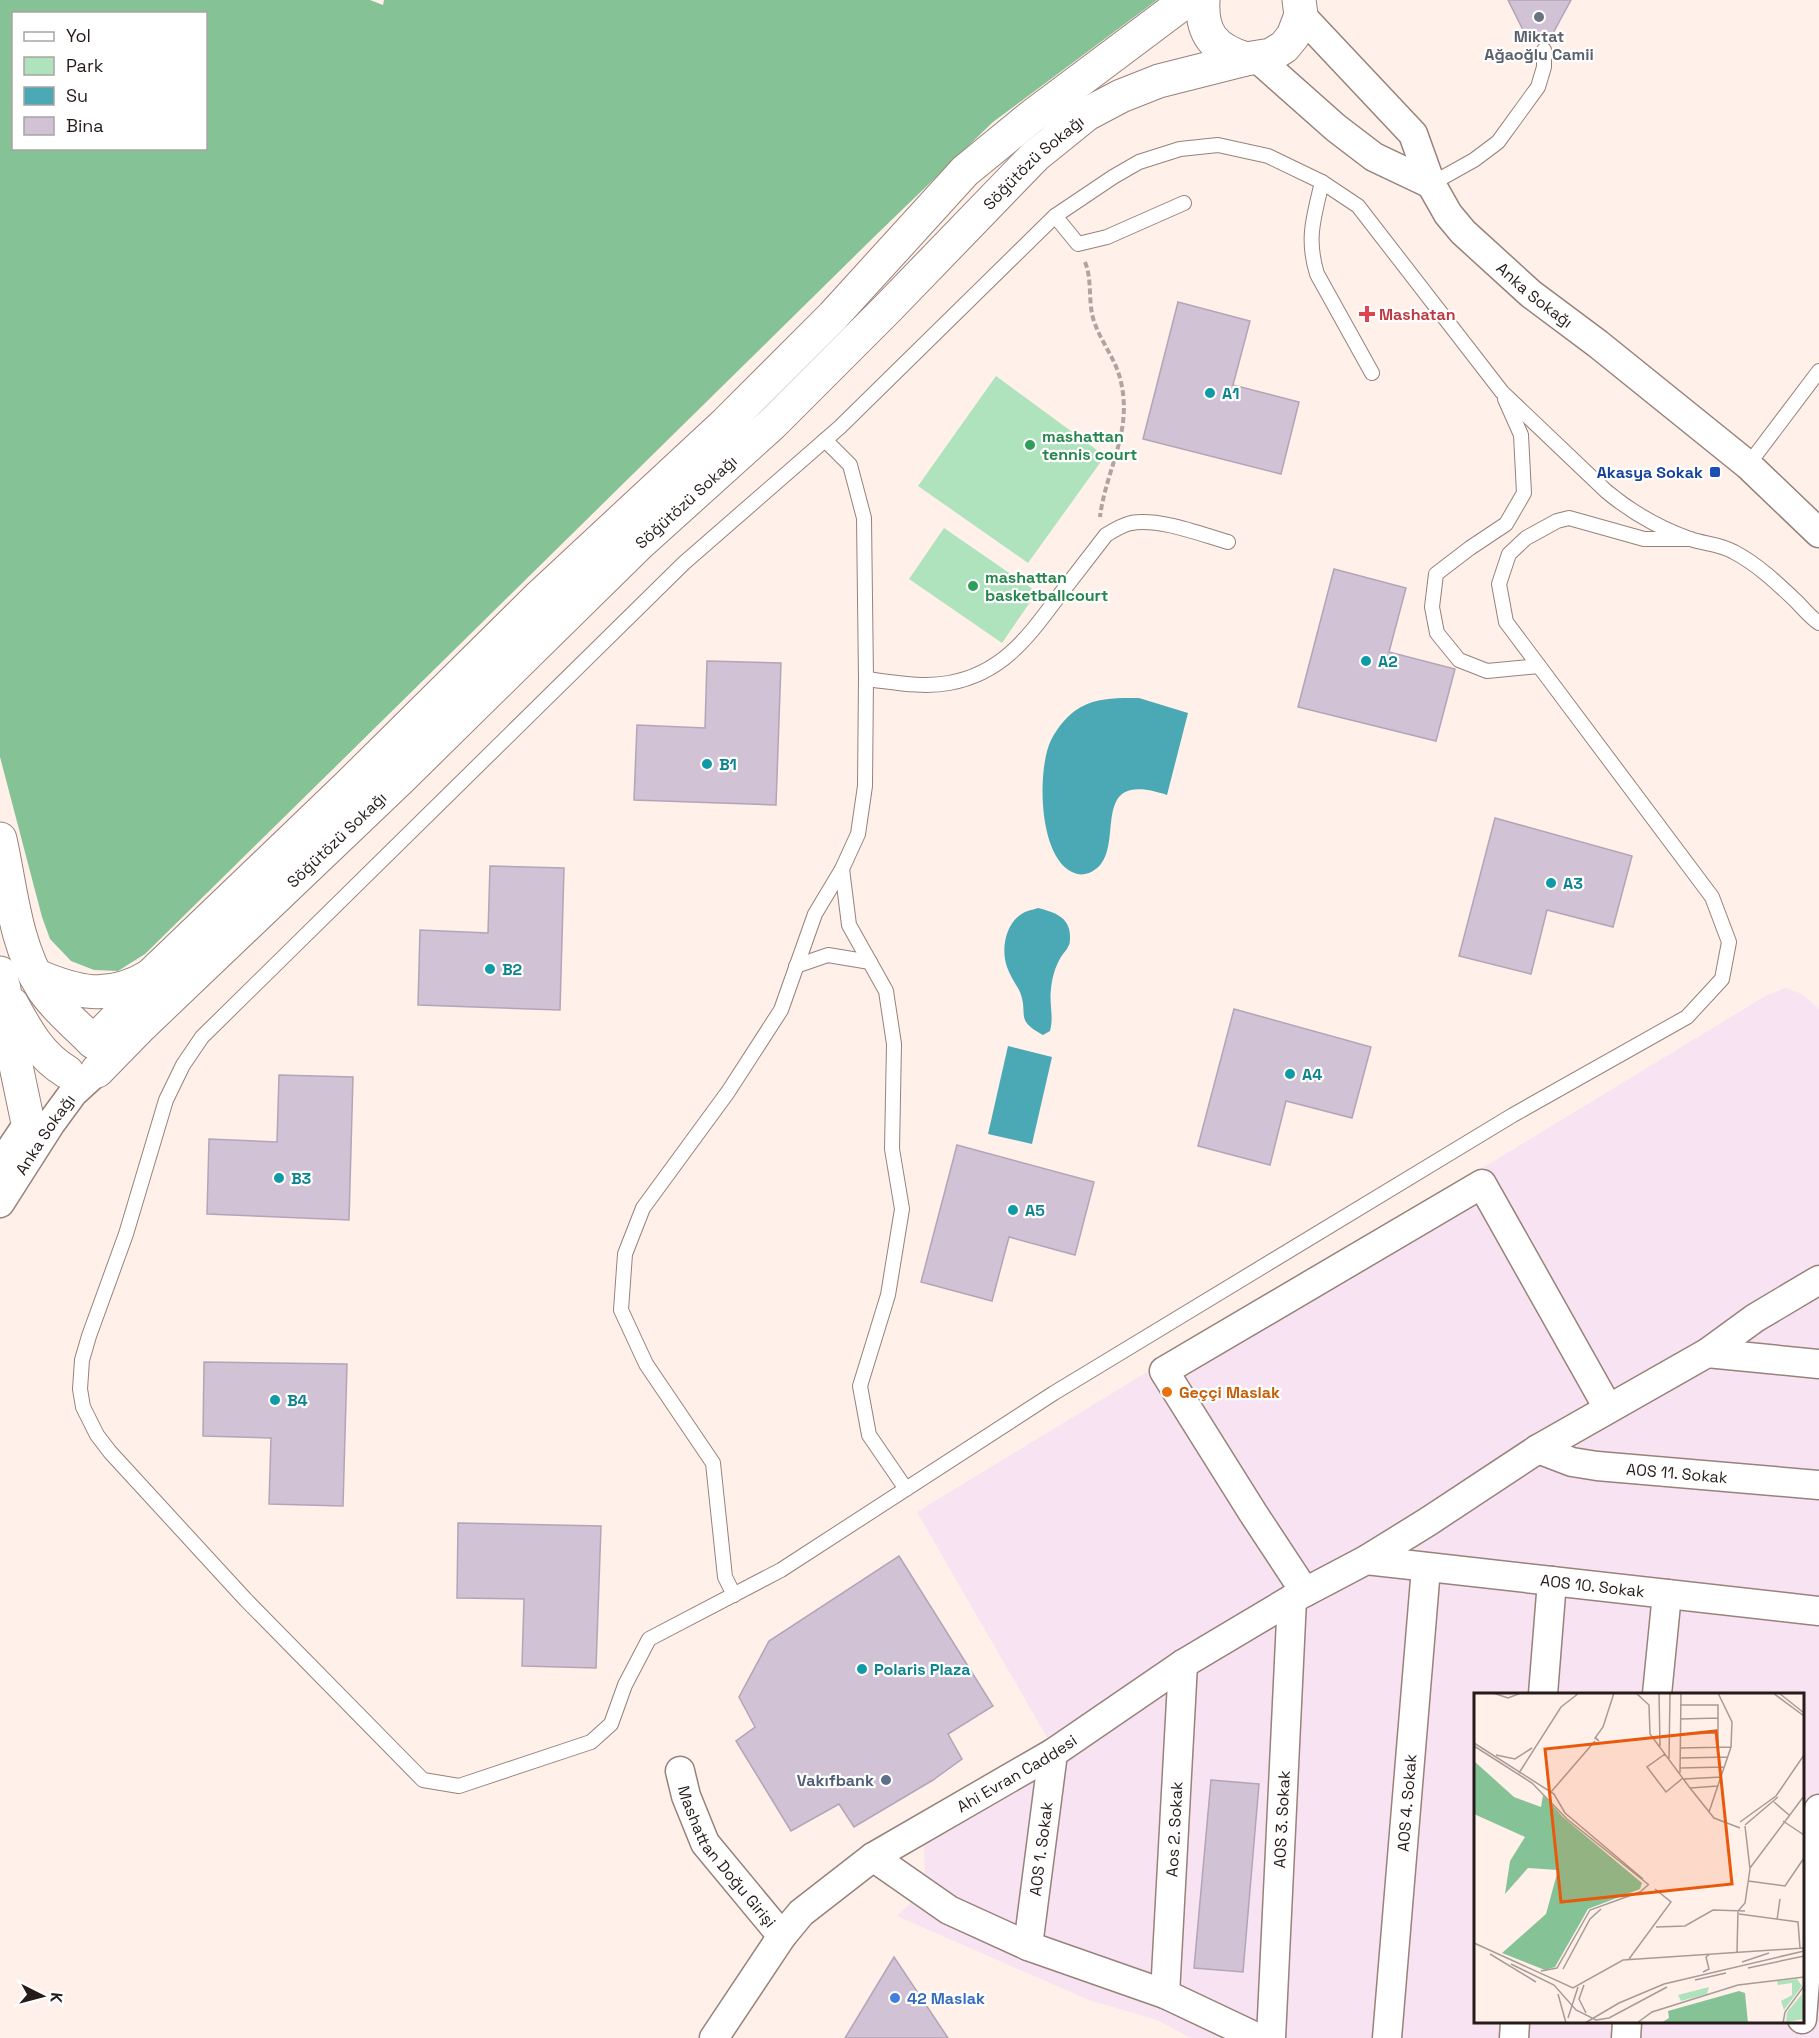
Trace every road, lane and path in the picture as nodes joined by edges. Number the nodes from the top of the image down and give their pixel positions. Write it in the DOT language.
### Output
graph roads {
  1 [pos="1187,0"];
  2 [pos="1203,0"];
  3 [pos="1300,4"];
  4 [pos="1544,50"];
  5 [pos="1252,59"];
  6 [pos="1322,182"];
  7 [pos="1431,184"];
  8 [pos="1185,202"];
  9 [pos="1055,216"];
  10 [pos="1078,244"];
  11 [pos="1819,370"];
  12 [pos="1372,373"];
  13 [pos="1502,392"];
  14 [pos="825,440"];
  15 [pos="1748,465"];
  16 [pos="1819,533"];
  17 [pos="1106,535"];
  18 [pos="1691,539"];
  19 [pos="1228,542"];
  20 [pos="1819,623"];
  21 [pos="1539,666"];
  22 [pos="866,679"];
  23 [pos="0,839"];
  24 [pos="842,870"];
  25 [pos="870,962"];
  26 [pos="796,966"];
  27 [pos="35,975"];
  28 [pos="150,976"];
  29 [pos="2,981"];
  30 [pos="86,1062"];
  31 [pos="28,1123"];
  32 [pos="0,1165"];
  33 [pos="0,1203"];
  34 [pos="1819,1280"];
  35 [pos="1707,1353"];
  36 [pos="1819,1364"];
  37 [pos="1608,1408"];
  38 [pos="1538,1449"];
  39 [pos="1819,1485"];
  40 [pos="906,1489"];
  41 [pos="1366,1560"];
  42 [pos="1426,1568"];
  43 [pos="1552,1581"];
  44 [pos="1667,1594"];
  45 [pos="734,1595"];
  46 [pos="1298,1596"];
  47 [pos="1819,1611"];
  48 [pos="1183,1664"];
  49 [pos="1543,1693"];
  50 [pos="1658,1693"];
  51 [pos="1053,1753"];
  52 [pos="680,1771"];
  53 [pos="1819,1809"];
  54 [pos="873,1857"];
  55 [pos="782,1936"];
  56 [pos="1028,1946"];
  57 [pos="1165,1994"];
  58 [pos="1804,1995"];
  59 [pos="1515,2023"];
  60 [pos="1627,2023"];
  61 [pos="1802,2023"];
  62 [pos="714,2038"];
  63 [pos="1258,2038"];
  64 [pos="1271,2038"];
  65 [pos="1387,2038"];
  66 [pos="1514,2038"];
  67 [pos="1626,2038"];
  68 [pos="1801,2038"];
  1 -- 28 [label="street, Söğütözü Sokağı"];
  2 -- 5 [label="street"];
  3 -- 5 [label="street, Söğütözü Sokağı"];
  3 -- 7 [label="street, Anka Sokağı"];
  4 -- 7 [label="lane"];
  5 -- 7 [label="street"];
  5 -- 30 [label="street, Söğütözü Sokağı"];
  6 -- 9 [label="lane"];
  6 -- 12 [label="lane"];
  6 -- 13 [label="lane"];
  7 -- 15 [label="street, Anka Sokağı"];
  8 -- 10 [label="lane"];
  9 -- 10 [label="lane"];
  9 -- 14 [label="lane"];
  10 -- 17 [label="path"];
  11 -- 15 [label="lane"];
  13 -- 18 [label="lane"];
  13 -- 21 [label="lane"];
  14 -- 22 [label="lane"];
  14 -- 45 [label="lane"];
  15 -- 16 [label="street, Anka Sokağı"];
  17 -- 19 [label="lane"];
  17 -- 22 [label="lane"];
  18 -- 20 [label="lane"];
  18 -- 21 [label="lane"];
  21 -- 40 [label="lane"];
  22 -- 24 [label="lane"];
  23 -- 27 [label="street"];
  24 -- 25 [label="lane"];
  24 -- 26 [label="lane"];
  25 -- 26 [label="lane"];
  25 -- 40 [label="lane"];
  26 -- 45 [label="lane"];
  27 -- 28 [label="street"];
  27 -- 30 [label="street"];
  28 -- 30 [label="street"];
  29 -- 30 [label="street"];
  29 -- 31 [label="street"];
  30 -- 31 [label="street, Anka Sokağı"];
  30 -- 33 [label="street, Anka Sokağı"];
  31 -- 32 [label="street, Anka Sokağı"];
  34 -- 35 [label="street, Ahi Evran Caddesi"];
  35 -- 36 [label="street"];
  35 -- 37 [label="street, Ahi Evran Caddesi"];
  37 -- 38 [label="street, Ahi Evran Caddesi"];
  37 -- 46 [label="street"];
  38 -- 39 [label="street, AOS 11. Sokak"];
  38 -- 41 [label="street, Ahi Evran Caddesi"];
  40 -- 45 [label="lane"];
  41 -- 42 [label="street, AOS 10. Sokak"];
  41 -- 46 [label="street, Ahi Evran Caddesi"];
  42 -- 43 [label="street, AOS 10. Sokak"];
  42 -- 65 [label="street, AOS 4. Sokak"];
  43 -- 44 [label="street, AOS 10. Sokak"];
  43 -- 49 [label="street"];
  44 -- 47 [label="street, AOS 10. Sokak"];
  44 -- 50 [label="street"];
  46 -- 48 [label="street, Ahi Evran Caddesi"];
  46 -- 64 [label="street, AOS 3. Sokak"];
  48 -- 51 [label="street, Ahi Evran Caddesi"];
  48 -- 57 [label="street, Aos 2. Sokak"];
  51 -- 54 [label="street, Ahi Evran Caddesi"];
  51 -- 56 [label="street, AOS 1. Sokak"];
  52 -- 55 [label="street, Mashattan Doğu Girişi"];
  53 -- 58 [label="street"];
  54 -- 55 [label="street, Ahi Evran Caddesi"];
  54 -- 56 [label="street"];
  55 -- 62 [label="street, Ahi Evran Caddesi"];
  56 -- 57 [label="street"];
  57 -- 63 [label="street"];
  59 -- 66 [label="street"];
  60 -- 67 [label="street"];
  61 -- 68 [label="street"];
}
